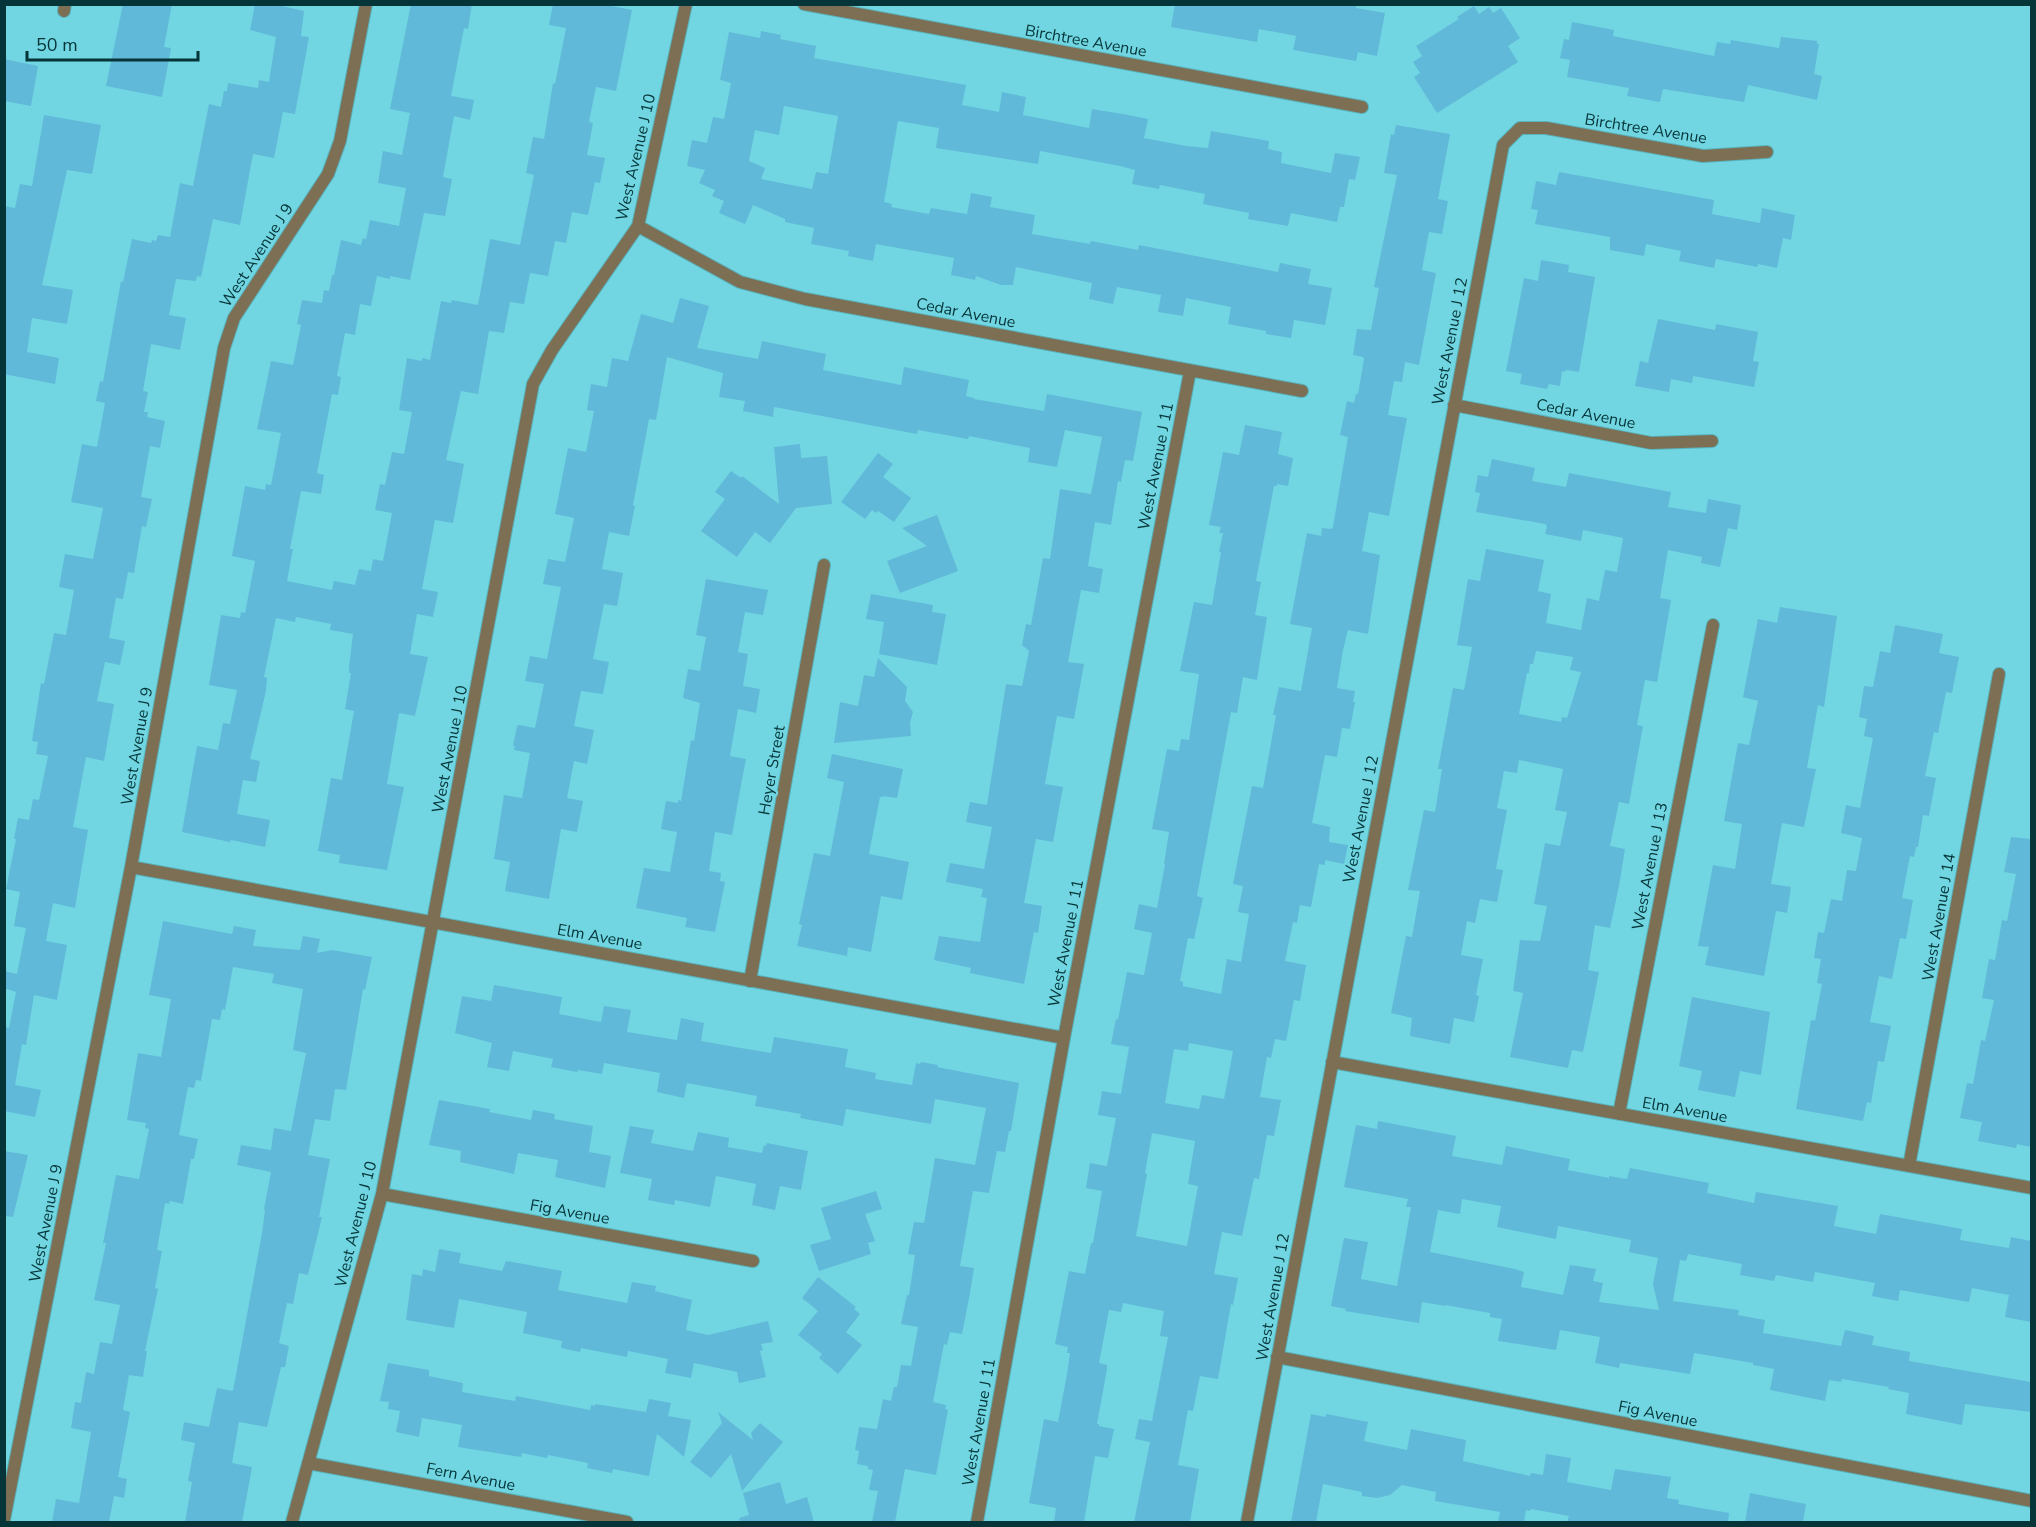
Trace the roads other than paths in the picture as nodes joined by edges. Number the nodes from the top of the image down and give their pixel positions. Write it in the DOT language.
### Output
graph roads {
  1 [pos="366,4"];
  2 [pos="686,4"];
  3 [pos="804,4"];
  4 [pos="1362,107"];
  5 [pos="1520,128"];
  6 [pos="1767,152"];
  7 [pos="638,226"];
  8 [pos="1190,371"];
  9 [pos="1302,391"];
  10 [pos="1454,405"];
  11 [pos="1712,441"];
  12 [pos="824,565"];
  13 [pos="1713,625"];
  14 [pos="1999,674"];
  15 [pos="131,867"];
  16 [pos="434,922"];
  17 [pos="750,981"];
  18 [pos="1064,1038"];
  19 [pos="1332,1062"];
  20 [pos="1618,1114"];
  21 [pos="1909,1166"];
  22 [pos="2031,1188"];
  23 [pos="382,1194"];
  24 [pos="753,1261"];
  25 [pos="1277,1357"];
  26 [pos="308,1463"];
  27 [pos="2031,1501"];
  28 [pos="4,1520"];
  29 [pos="292,1522"];
  30 [pos="627,1522"];
  31 [pos="977,1522"];
  32 [pos="1246,1522"];
  1 -- 15 [label="street, West Avenue J 9"];
  2 -- 7 [label="street, West Avenue J 10"];
  3 -- 4 [label="street, Birchtree Avenue"];
  5 -- 6 [label="street, Birchtree Avenue"];
  5 -- 10 [label="street, West Avenue J 12"];
  7 -- 8 [label="street, Cedar Avenue"];
  7 -- 16 [label="street, West Avenue J 10"];
  8 -- 9 [label="street, Cedar Avenue"];
  8 -- 18 [label="street, West Avenue J 11"];
  10 -- 11 [label="street, Cedar Avenue"];
  10 -- 19 [label="street, West Avenue J 12"];
  12 -- 17 [label="street, Heyer Street"];
  13 -- 20 [label="street, West Avenue J 13"];
  14 -- 21 [label="street, West Avenue J 14"];
  15 -- 16 [label="street, Elm Avenue"];
  15 -- 28 [label="street, West Avenue J 9"];
  16 -- 17 [label="street, Elm Avenue"];
  16 -- 23 [label="street, West Avenue J 10"];
  17 -- 18 [label="street, Elm Avenue"];
  18 -- 31 [label="street, West Avenue J 11"];
  19 -- 20 [label="street, Elm Avenue"];
  19 -- 25 [label="street, West Avenue J 12"];
  20 -- 21 [label="street, Elm Avenue"];
  21 -- 22 [label="street, Elm Avenue"];
  23 -- 24 [label="street, Fig Avenue"];
  23 -- 26 [label="street, West Avenue J 10"];
  25 -- 27 [label="street, Fig Avenue"];
  25 -- 32 [label="street, West Avenue J 12"];
  26 -- 29 [label="street, West Avenue J 10"];
  26 -- 30 [label="street, Fern Avenue"];
}
